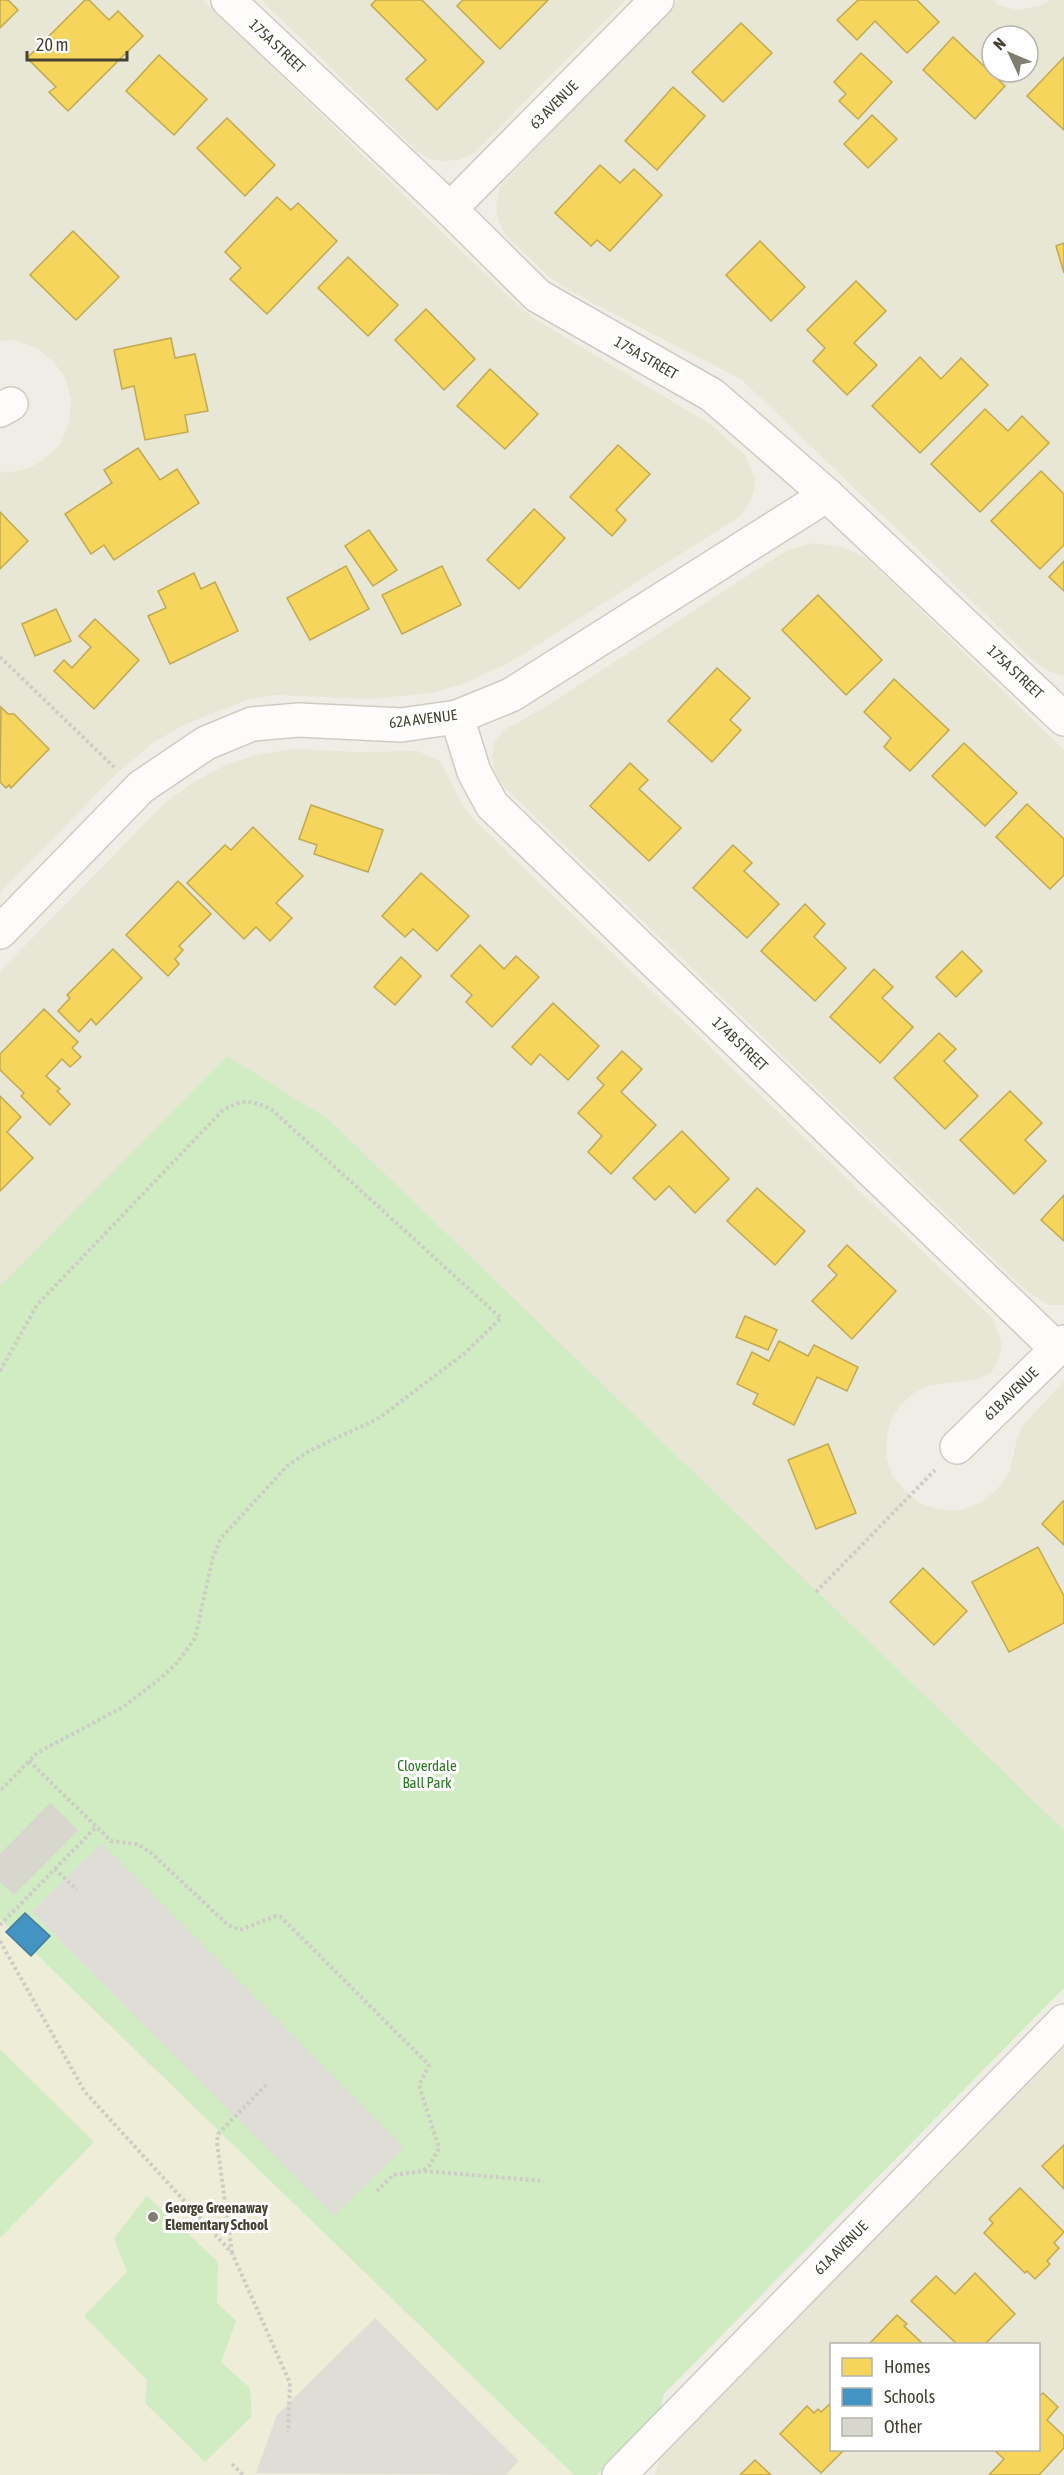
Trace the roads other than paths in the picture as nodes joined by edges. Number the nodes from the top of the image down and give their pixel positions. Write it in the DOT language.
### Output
graph roads {
  1 [pos="228,0"];
  2 [pos="657,0"];
  3 [pos="450,209"];
  4 [pos="827,495"];
  5 [pos="457,717"];
  6 [pos="1064,719"];
  7 [pos="0,932"];
  8 [pos="1061,1346"];
  9 [pos="957,1447"];
  10 [pos="1064,2021"];
  11 [pos="618,2475"];
  1 -- 3 [label="street, 175A STREET"];
  2 -- 3 [label="street, 63 AVENUE"];
  3 -- 4 [label="street, 175A STREET"];
  4 -- 5 [label="street, 62A AVENUE"];
  4 -- 6 [label="street, 175A STREET"];
  5 -- 7 [label="street, 62A AVENUE"];
  5 -- 8 [label="street, 174B STREET"];
  8 -- 9 [label="street, 61B AVENUE"];
  10 -- 11 [label="street, 61A AVENUE"];
}
